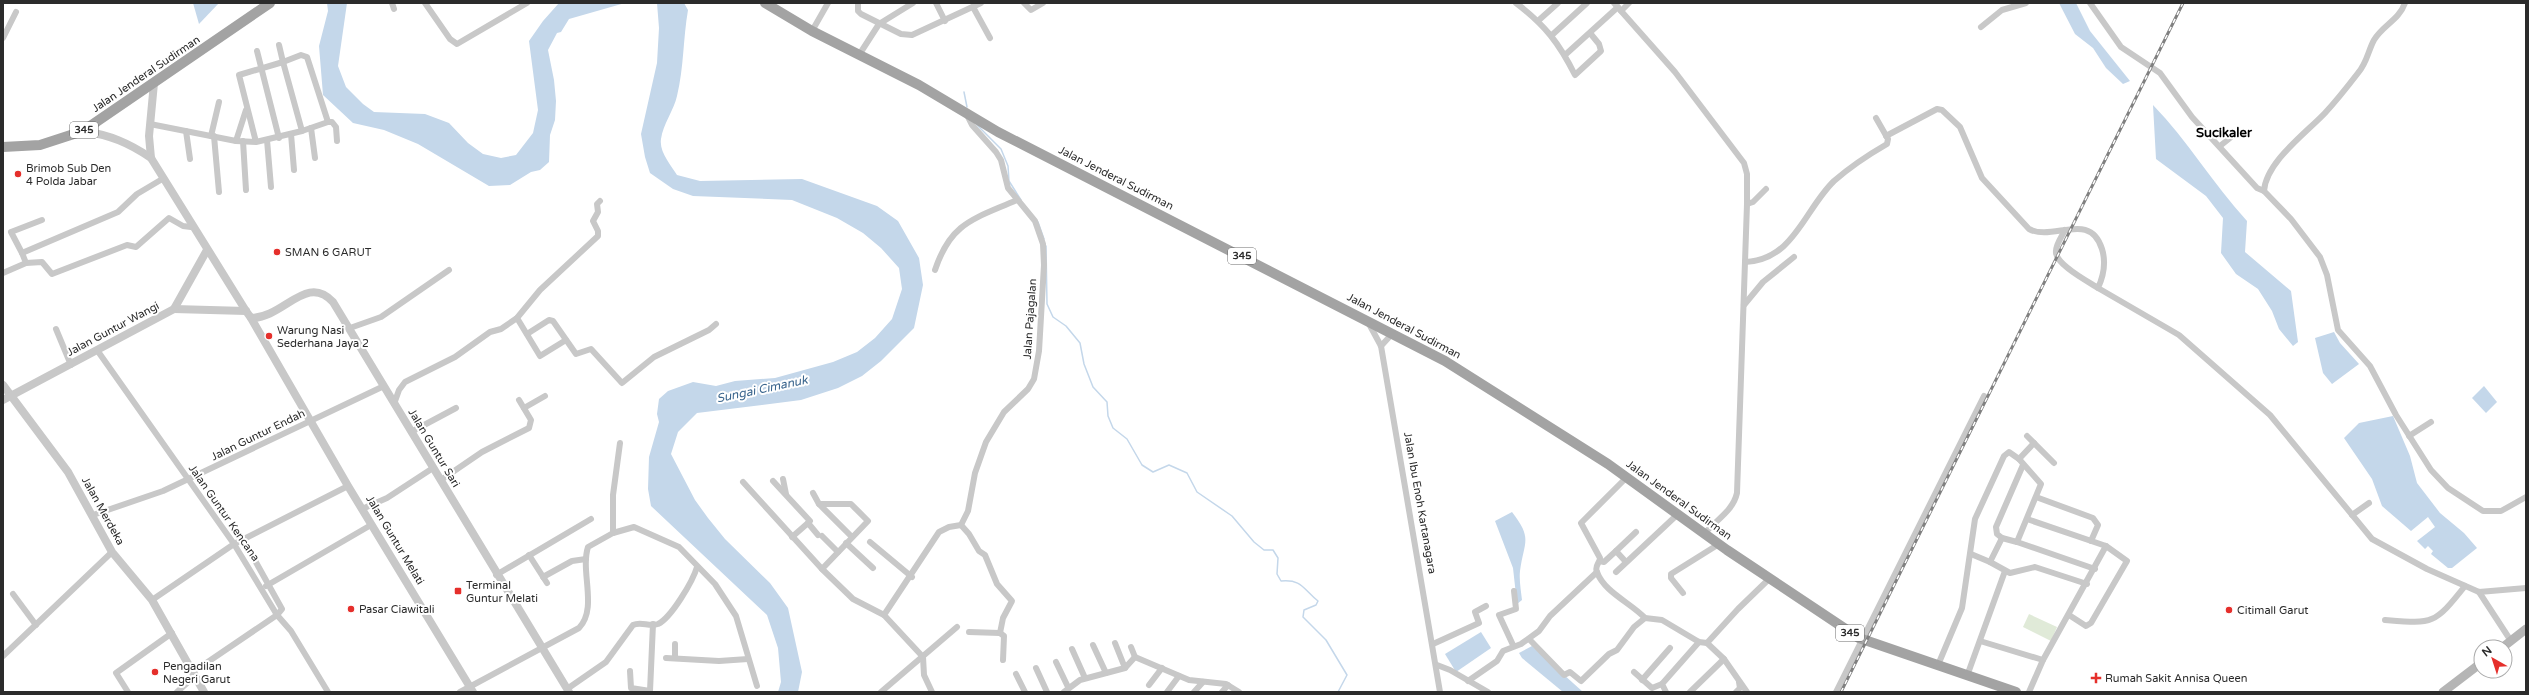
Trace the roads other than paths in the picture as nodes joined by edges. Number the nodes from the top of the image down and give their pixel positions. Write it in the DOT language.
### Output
graph roads {
  1 [pos="270,3"];
  2 [pos="425,3"];
  3 [pos="527,3"];
  4 [pos="765,3"];
  5 [pos="828,3"];
  6 [pos="858,3"];
  7 [pos="913,3"];
  8 [pos="936,3"];
  9 [pos="981,3"];
  10 [pos="1024,3"];
  11 [pos="1043,3"];
  12 [pos="1558,3"];
  13 [pos="1587,3"];
  14 [pos="1629,3"];
  15 [pos="2026,3"];
  16 [pos="2090,3"];
  17 [pos="2406,3"];
  18 [pos="1520,4"];
  19 [pos="972,7"];
  20 [pos="1618,7"];
  21 [pos="16,12"];
  22 [pos="1539,20"];
  23 [pos="945,21"];
  24 [pos="879,24"];
  25 [pos="1981,27"];
  26 [pos="812,31"];
  27 [pos="1590,33"];
  28 [pos="1552,35"];
  29 [pos="3,38"];
  30 [pos="990,38"];
  31 [pos="279,45"];
  32 [pos="257,51"];
  33 [pos="859,55"];
  34 [pos="1565,55"];
  35 [pos="283,62"];
  36 [pos="261,67"];
  37 [pos="154,83"];
  38 [pos="219,102"];
  39 [pos="246,109"];
  40 [pos="967,115"];
  41 [pos="1876,118"];
  42 [pos="328,122"];
  43 [pos="150,124"];
  44 [pos="311,128"];
  45 [pos="83,131"];
  46 [pos="186,131"];
  47 [pos="302,131"];
  48 [pos="291,134"];
  49 [pos="213,136"];
  50 [pos="1886,136"];
  51 [pos="279,138"];
  52 [pos="2230,138"];
  53 [pos="267,140"];
  54 [pos="240,141"];
  55 [pos="337,141"];
  56 [pos="256,142"];
  57 [pos="2220,146"];
  58 [pos="3,147"];
  59 [pos="151,158"];
  60 [pos="315,158"];
  61 [pos="190,159"];
  62 [pos="294,170"];
  63 [pos="164,178"];
  64 [pos="271,187"];
  65 [pos="1766,189"];
  66 [pos="246,190"];
  67 [pos="2264,191"];
  68 [pos="219,192"];
  69 [pos="1017,200"];
  70 [pos="600,201"];
  71 [pos="1747,204"];
  72 [pos="42,220"];
  73 [pos="191,227"];
  74 [pos="2065,230"];
  75 [pos="207,250"];
  76 [pos="22,253"];
  77 [pos="1794,257"];
  78 [pos="1745,262"];
  79 [pos="26,263"];
  80 [pos="449,270"];
  81 [pos="935,270"];
  82 [pos="3,273"];
  83 [pos="2098,288"];
  84 [pos="1744,305"];
  85 [pos="174,309"];
  86 [pos="248,314"];
  87 [pos="517,318"];
  88 [pos="1368,320"];
  89 [pos="716,324"];
  90 [pos="56,328"];
  91 [pos="350,328"];
  92 [pos="527,334"];
  93 [pos="1392,334"];
  94 [pos="566,340"];
  95 [pos="1381,346"];
  96 [pos="97,350"];
  97 [pos="71,365"];
  98 [pos="3,385"];
  99 [pos="384,386"];
  100 [pos="11,396"];
  101 [pos="545,396"];
  102 [pos="1984,396"];
  103 [pos="3,400"];
  104 [pos="519,400"];
  105 [pos="394,404"];
  106 [pos="456,408"];
  107 [pos="524,408"];
  108 [pos="310,421"];
  109 [pos="2431,422"];
  110 [pos="411,432"];
  111 [pos="2027,436"];
  112 [pos="2409,436"];
  113 [pos="2034,443"];
  114 [pos="620,444"];
  115 [pos="2021,462"];
  116 [pos="2054,463"];
  117 [pos="433,468"];
  118 [pos="1627,477"];
  119 [pos="189,479"];
  120 [pos="783,479"];
  121 [pos="441,480"];
  122 [pos="773,481"];
  123 [pos="743,482"];
  124 [pos="348,486"];
  125 [pos="813,493"];
  126 [pos="786,494"];
  127 [pos="2036,497"];
  128 [pos="2526,497"];
  129 [pos="2369,503"];
  130 [pos="819,504"];
  131 [pos="362,509"];
  132 [pos="1678,514"];
  133 [pos="93,515"];
  134 [pos="2352,515"];
  135 [pos="591,519"];
  136 [pos="2027,519"];
  137 [pos="808,523"];
  138 [pos="371,525"];
  139 [pos="961,525"];
  140 [pos="1636,532"];
  141 [pos="613,533"];
  142 [pos="1705,533"];
  143 [pos="792,537"];
  144 [pos="852,537"];
  145 [pos="2002,538"];
  146 [pos="243,540"];
  147 [pos="2092,541"];
  148 [pos="870,542"];
  149 [pos="2018,542"];
  150 [pos="846,543"];
  151 [pos="234,544"];
  152 [pos="1719,544"];
  153 [pos="2106,546"];
  154 [pos="1616,551"];
  155 [pos="112,552"];
  156 [pos="838,552"];
  157 [pos="1971,554"];
  158 [pos="529,555"];
  159 [pos="586,559"];
  160 [pos="1600,561"];
  161 [pos="1626,562"];
  162 [pos="1990,562"];
  163 [pos="697,567"];
  164 [pos="873,568"];
  165 [pos="2095,568"];
  166 [pos="822,569"];
  167 [pos="2005,571"];
  168 [pos="1597,572"];
  169 [pos="1616,572"];
  170 [pos="496,574"];
  171 [pos="912,576"];
  172 [pos="1769,579"];
  173 [pos="269,584"];
  174 [pos="2087,584"];
  175 [pos="2464,586"];
  176 [pos="262,588"];
  177 [pos="2526,588"];
  178 [pos="1514,591"];
  179 [pos="2479,592"];
  180 [pos="1683,593"];
  181 [pos="13,594"];
  182 [pos="152,600"];
  183 [pos="1486,606"];
  184 [pos="277,615"];
  185 [pos="884,615"];
  186 [pos="2069,615"];
  187 [pos="1644,618"];
  188 [pos="2385,620"];
  189 [pos="653,624"];
  190 [pos="36,625"];
  191 [pos="957,627"];
  192 [pos="2526,629"];
  193 [pos="969,632"];
  194 [pos="172,633"];
  195 [pos="1000,633"];
  196 [pos="1529,639"];
  197 [pos="1863,639"];
  198 [pos="2510,639"];
  199 [pos="2513,639"];
  200 [pos="1980,641"];
  201 [pos="1698,642"];
  202 [pos="1115,643"];
  203 [pos="1706,643"];
  204 [pos="674,644"];
  205 [pos="1433,644"];
  206 [pos="1093,645"];
  207 [pos="1513,646"];
  208 [pos="1131,647"];
  209 [pos="541,648"];
  210 [pos="1670,648"];
  211 [pos="1072,649"];
  212 [pos="3,656"];
  213 [pos="1135,656"];
  214 [pos="923,657"];
  215 [pos="666,658"];
  216 [pos="675,658"];
  217 [pos="748,659"];
  218 [pos="1724,659"];
  219 [pos="1002,660"];
  220 [pos="2043,660"];
  221 [pos="1056,662"];
  222 [pos="1437,665"];
  223 [pos="1938,666"];
  224 [pos="1036,668"];
  225 [pos="1125,668"];
  226 [pos="1162,668"];
  227 [pos="2473,670"];
  228 [pos="630,671"];
  229 [pos="1634,672"];
  230 [pos="1106,673"];
  231 [pos="194,674"];
  232 [pos="1016,674"];
  233 [pos="1179,676"];
  234 [pos="1967,676"];
  235 [pos="1085,678"];
  236 [pos="1642,680"];
  237 [pos="1468,681"];
  238 [pos="1203,682"];
  239 [pos="1739,682"];
  240 [pos="1662,684"];
  241 [pos="1149,685"];
  242 [pos="1228,685"];
  243 [pos="757,686"];
  244 [pos="471,689"];
  245 [pos="1066,690"];
  246 [pos="202,691"];
  247 [pos="568,691"];
  248 [pos="2446,691"];
  249 [pos="128,692"];
  250 [pos="177,692"];
  251 [pos="328,692"];
  252 [pos="460,692"];
  253 [pos="880,692"];
  254 [pos="932,692"];
  255 [pos="1025,692"];
  256 [pos="1047,692"];
  257 [pos="1167,692"];
  258 [pos="1194,692"];
  259 [pos="1222,692"];
  260 [pos="1239,692"];
  261 [pos="1440,692"];
  262 [pos="1488,692"];
  263 [pos="1666,692"];
  264 [pos="1690,692"];
  265 [pos="1736,692"];
  266 [pos="1747,692"];
  267 [pos="1836,692"];
  268 [pos="2016,692"];
  269 [pos="2029,692"];
  1 -- 37 [label="main road, Jalan Jenderal Sudirman / 345"];
  2 -- 3 [label="street"];
  4 -- 26 [label="main road, Jalan Jenderal Sudirman / 345"];
  5 -- 26 [label="street"];
  6 -- 24 [label="street"];
  7 -- 24 [label="street"];
  8 -- 23 [label="street"];
  9 -- 19 [label="street"];
  10 -- 11 [label="street"];
  12 -- 22 [label="street"];
  13 -- 28 [label="street"];
  14 -- 20 [label="street"];
  15 -- 25 [label="street"];
  16 -- 57 [label="street"];
  17 -- 67 [label="street"];
  18 -- 22 [label="street"];
  19 -- 23 [label="street"];
  19 -- 30 [label="street"];
  20 -- 27 [label="street"];
  20 -- 71 [label="street"];
  21 -- 29 [label="street"];
  22 -- 28 [label="street"];
  23 -- 24 [label="street"];
  24 -- 33 [label="street"];
  26 -- 33 [label="main road, Jalan Jenderal Sudirman / 345"];
  27 -- 34 [label="street"];
  27 -- 34 [label="street"];
  28 -- 34 [label="street"];
  31 -- 35 [label="street"];
  32 -- 36 [label="street"];
  33 -- 40 [label="main road, Jalan Jenderal Sudirman / 345"];
  35 -- 36 [label="street"];
  35 -- 42 [label="street"];
  35 -- 47 [label="street"];
  36 -- 39 [label="street"];
  36 -- 51 [label="street"];
  37 -- 43 [label="street"];
  37 -- 45 [label="main road, Jalan Jenderal Sudirman / 345"];
  38 -- 49 [label="street"];
  39 -- 54 [label="street"];
  39 -- 56 [label="street"];
  40 -- 69 [label="street, Jalan Pajagalan"];
  40 -- 88 [label="main road, Jalan Jenderal Sudirman / 345"];
  41 -- 50 [label="street"];
  42 -- 44 [label="street"];
  42 -- 55 [label="street"];
  43 -- 46 [label="street"];
  43 -- 59 [label="street"];
  44 -- 47 [label="street"];
  44 -- 60 [label="street"];
  45 -- 58 [label="main road, Jalan Jenderal Sudirman / 345"];
  45 -- 59 [label="street"];
  46 -- 49 [label="street"];
  46 -- 61 [label="street"];
  47 -- 48 [label="street"];
  48 -- 51 [label="street"];
  48 -- 62 [label="street"];
  49 -- 54 [label="street"];
  49 -- 68 [label="street"];
  50 -- 74 [label="street"];
  50 -- 78 [label="street"];
  51 -- 53 [label="street"];
  52 -- 57 [label="street"];
  53 -- 56 [label="street"];
  53 -- 64 [label="street"];
  54 -- 56 [label="street"];
  54 -- 66 [label="street"];
  57 -- 67 [label="street"];
  59 -- 63 [label="street"];
  63 -- 73 [label="street"];
  63 -- 76 [label="street"];
  65 -- 71 [label="street"];
  67 -- 112 [label="street"];
  69 -- 81 [label="street"];
  69 -- 139 [label="street, Jalan Pajagalan"];
  70 -- 87 [label="street"];
  71 -- 78 [label="street"];
  72 -- 76 [label="street"];
  73 -- 75 [label="street"];
  73 -- 79 [label="street"];
  74 -- 83 [label="street"];
  74 -- 83 [label="street"];
  75 -- 85 [label="street, Jalan Guntur Wangi"];
  75 -- 86 [label="street, Jalan Guntur Melati"];
  76 -- 79 [label="street"];
  77 -- 84 [label="street"];
  78 -- 84 [label="street"];
  79 -- 82 [label="street"];
  80 -- 91 [label="street"];
  83 -- 134 [label="street"];
  84 -- 142 [label="street"];
  85 -- 86 [label="street"];
  85 -- 96 [label="street, Jalan Guntur Wangi"];
  86 -- 91 [label="street, Jalan Guntur Sari"];
  86 -- 108 [label="street, Jalan Guntur Melati"];
  87 -- 92 [label="street"];
  87 -- 105 [label="street"];
  88 -- 93 [label="main road, Jalan Jenderal Sudirman / 345"];
  88 -- 95 [label="street, Jalan Ibu Enoh Kartanagara"];
  89 -- 94 [label="street"];
  90 -- 97 [label="street"];
  91 -- 99 [label="street, Jalan Guntur Sari"];
  92 -- 94 [label="street"];
  92 -- 94 [label="street"];
  93 -- 95 [label="street"];
  93 -- 118 [label="main road, Jalan Jenderal Sudirman / 345"];
  95 -- 205 [label="street, Jalan Ibu Enoh Kartanagara"];
  96 -- 97 [label="street, Jalan Guntur Wangi"];
  96 -- 119 [label="street, Jalan Guntur Kencana"];
  97 -- 100 [label="street, Jalan Guntur Wangi"];
  98 -- 100 [label="street, Jalan Merdeka"];
  99 -- 105 [label="street, Jalan Guntur Sari"];
  99 -- 108 [label="street, Jalan Guntur Endah"];
  100 -- 103 [label="street, Jalan Guntur Wangi"];
  100 -- 133 [label="street, Jalan Merdeka"];
  101 -- 107 [label="street"];
  102 -- 197 [label="street"];
  104 -- 107 [label="street"];
  105 -- 110 [label="street, Jalan Guntur Sari"];
  106 -- 110 [label="street"];
  107 -- 121 [label="street"];
  108 -- 119 [label="street, Jalan Guntur Endah"];
  108 -- 124 [label="street, Jalan Guntur Melati"];
  109 -- 112 [label="street"];
  110 -- 117 [label="street, Jalan Guntur Sari"];
  111 -- 113 [label="street"];
  112 -- 128 [label="street"];
  113 -- 115 [label="street"];
  113 -- 116 [label="street"];
  114 -- 141 [label="street"];
  115 -- 127 [label="street"];
  115 -- 145 [label="street"];
  115 -- 157 [label="street"];
  117 -- 121 [label="street, Jalan Guntur Sari"];
  117 -- 131 [label="street"];
  118 -- 132 [label="main road, Jalan Jenderal Sudirman / 345"];
  118 -- 160 [label="street"];
  119 -- 133 [label="street, Jalan Guntur Endah"];
  119 -- 151 [label="street, Jalan Guntur Kencana"];
  120 -- 126 [label="street"];
  121 -- 170 [label="street, Jalan Guntur Sari"];
  122 -- 126 [label="street"];
  123 -- 143 [label="street"];
  124 -- 131 [label="street, Jalan Guntur Melati"];
  124 -- 146 [label="street"];
  125 -- 130 [label="street"];
  126 -- 137 [label="street"];
  127 -- 136 [label="street"];
  127 -- 147 [label="street"];
  129 -- 134 [label="street"];
  130 -- 144 [label="street"];
  130 -- 144 [label="street"];
  131 -- 138 [label="street, Jalan Guntur Melati"];
  132 -- 142 [label="main road, Jalan Jenderal Sudirman / 345"];
  132 -- 161 [label="street"];
  133 -- 155 [label="street, Jalan Merdeka"];
  134 -- 175 [label="street"];
  135 -- 158 [label="street"];
  136 -- 147 [label="street"];
  136 -- 149 [label="street"];
  137 -- 143 [label="street"];
  137 -- 156 [label="street"];
  138 -- 173 [label="street"];
  138 -- 244 [label="street, Jalan Guntur Melati"];
  139 -- 171 [label="street"];
  139 -- 195 [label="street"];
  140 -- 154 [label="street"];
  141 -- 159 [label="street"];
  141 -- 163 [label="street"];
  142 -- 152 [label="main road, Jalan Jenderal Sudirman / 345"];
  143 -- 166 [label="street"];
  144 -- 150 [label="street"];
  145 -- 149 [label="street"];
  145 -- 162 [label="street"];
  146 -- 151 [label="street"];
  146 -- 173 [label="street"];
  147 -- 153 [label="street"];
  148 -- 171 [label="street"];
  149 -- 165 [label="street"];
  150 -- 156 [label="street"];
  150 -- 164 [label="street"];
  151 -- 176 [label="street, Jalan Guntur Kencana"];
  151 -- 182 [label="street"];
  152 -- 172 [label="main road, Jalan Jenderal Sudirman / 345"];
  152 -- 180 [label="street"];
  153 -- 165 [label="street"];
  153 -- 186 [label="street"];
  154 -- 160 [label="street"];
  154 -- 161 [label="street"];
  155 -- 182 [label="street, Jalan Merdeka"];
  155 -- 190 [label="street"];
  156 -- 166 [label="street"];
  157 -- 162 [label="street"];
  157 -- 223 [label="street"];
  158 -- 159 [label="street"];
  158 -- 170 [label="street"];
  159 -- 209 [label="street"];
  160 -- 168 [label="street"];
  161 -- 169 [label="street"];
  162 -- 167 [label="street"];
  163 -- 189 [label="street"];
  163 -- 217 [label="street"];
  165 -- 174 [label="street"];
  166 -- 185 [label="street"];
  167 -- 174 [label="street"];
  167 -- 200 [label="street"];
  168 -- 187 [label="street"];
  168 -- 196 [label="street"];
  170 -- 209 [label="street, Jalan Guntur Sari"];
  171 -- 185 [label="street"];
  172 -- 197 [label="main road, Jalan Jenderal Sudirman / 345"];
  172 -- 203 [label="street"];
  173 -- 176 [label="street"];
  173 -- 184 [label="street"];
  174 -- 186 [label="street"];
  175 -- 179 [label="street"];
  175 -- 188 [label="street"];
  176 -- 184 [label="street, Jalan Guntur Kencana"];
  177 -- 179 [label="street"];
  178 -- 207 [label="street"];
  179 -- 198 [label="street"];
  181 -- 190 [label="street"];
  182 -- 194 [label="street, Jalan Merdeka"];
  183 -- 205 [label="street"];
  184 -- 231 [label="street"];
  184 -- 251 [label="street, Jalan Guntur Kencana"];
  185 -- 214 [label="street"];
  186 -- 220 [label="street"];
  187 -- 196 [label="street"];
  187 -- 201 [label="street"];
  189 -- 228 [label="street"];
  189 -- 247 [label="street"];
  190 -- 212 [label="street"];
  191 -- 214 [label="street"];
  192 -- 199 [label="main road"];
  193 -- 195 [label="street"];
  194 -- 231 [label="street, Jalan Merdeka"];
  194 -- 249 [label="street"];
  195 -- 219 [label="street"];
  196 -- 207 [label="street"];
  197 -- 223 [label="main road, Jalan Jenderal Sudirman / 345"];
  197 -- 267 [label="street"];
  200 -- 220 [label="street"];
  200 -- 234 [label="street"];
  201 -- 203 [label="street"];
  201 -- 240 [label="street"];
  202 -- 225 [label="street"];
  203 -- 218 [label="street"];
  204 -- 216 [label="street"];
  205 -- 222 [label="street, Jalan Ibu Enoh Kartanagara"];
  206 -- 230 [label="street"];
  207 -- 237 [label="street"];
  208 -- 213 [label="street"];
  209 -- 244 [label="street"];
  209 -- 247 [label="street, Jalan Guntur Sari"];
  210 -- 236 [label="street"];
  211 -- 235 [label="street"];
  213 -- 225 [label="street"];
  213 -- 226 [label="street"];
  214 -- 253 [label="street"];
  214 -- 254 [label="street"];
  215 -- 216 [label="street"];
  216 -- 217 [label="street"];
  217 -- 243 [label="street"];
  218 -- 239 [label="street"];
  218 -- 264 [label="street"];
  220 -- 269 [label="street"];
  221 -- 245 [label="street"];
  222 -- 237 [label="street"];
  222 -- 261 [label="street, Jalan Ibu Enoh Kartanagara"];
  223 -- 234 [label="main road, Jalan Jenderal Sudirman / 345"];
  224 -- 256 [label="street"];
  225 -- 230 [label="street"];
  226 -- 233 [label="street"];
  226 -- 241 [label="street"];
  227 -- 248 [label="main road"];
  229 -- 236 [label="street"];
  230 -- 235 [label="street"];
  231 -- 246 [label="street, Jalan Merdeka"];
  231 -- 250 [label="street"];
  232 -- 255 [label="street"];
  233 -- 238 [label="street"];
  233 -- 257 [label="street"];
  234 -- 268 [label="main road, Jalan Jenderal Sudirman / 345"];
  235 -- 245 [label="street"];
  236 -- 240 [label="street"];
  237 -- 262 [label="street"];
  238 -- 242 [label="street"];
  238 -- 258 [label="street"];
  239 -- 265 [label="street"];
  239 -- 266 [label="street"];
  240 -- 263 [label="street"];
  242 -- 259 [label="street"];
  242 -- 260 [label="street"];
  244 -- 252 [label="street"];
}
